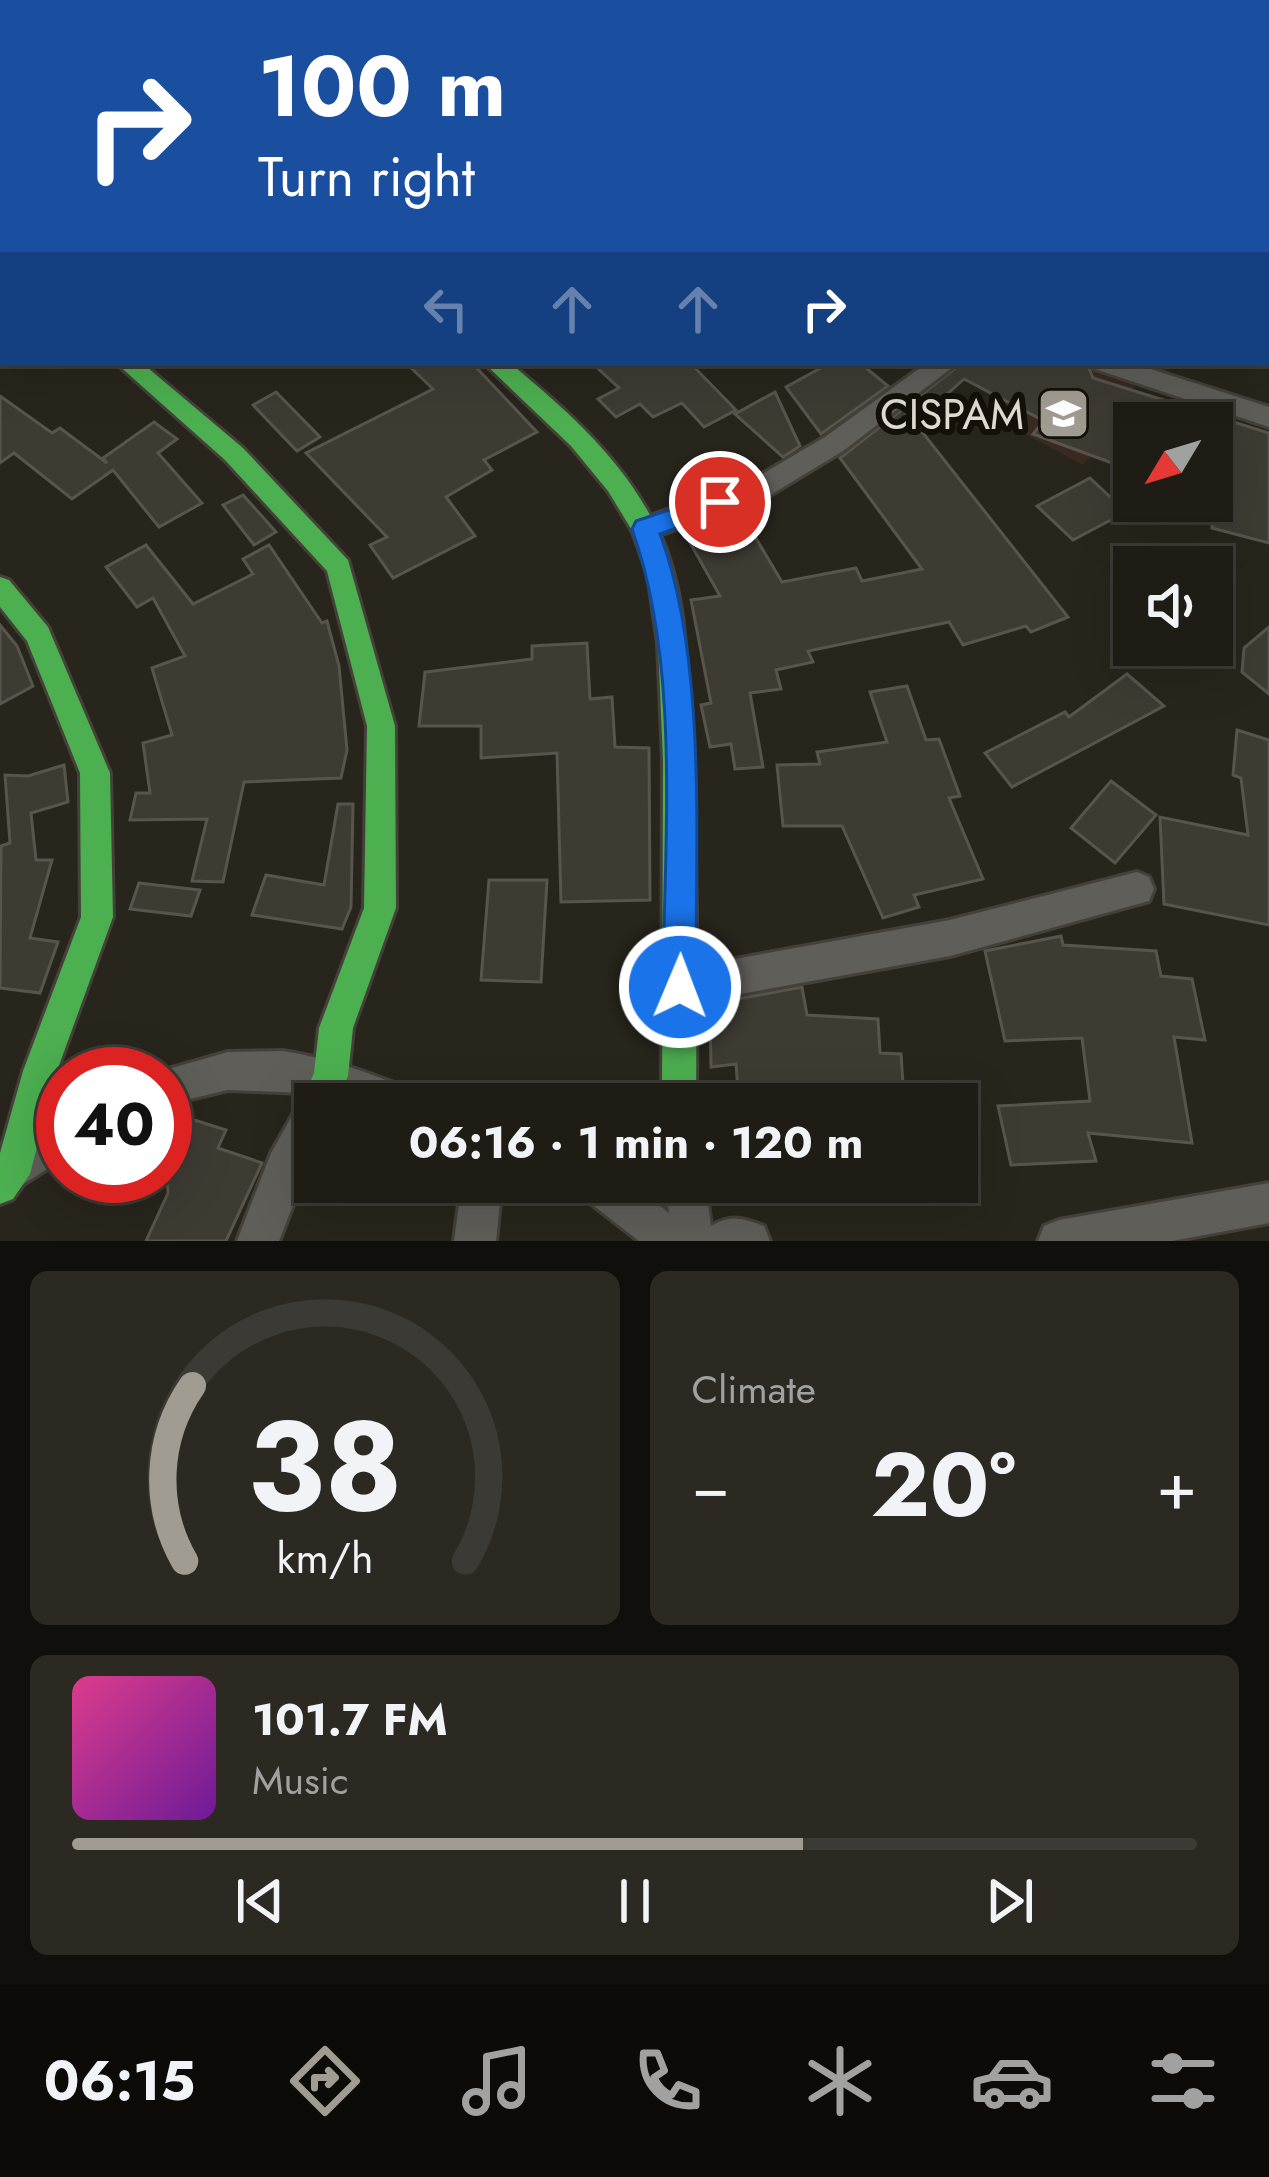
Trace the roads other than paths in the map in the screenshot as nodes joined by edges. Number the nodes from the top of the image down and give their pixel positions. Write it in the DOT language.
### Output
graph roads {
  1 [pos="131,366"];
  2 [pos="498,366"];
  3 [pos="941,366"];
  4 [pos="1113,366"];
  5 [pos="1269,417"];
  6 [pos="645,529"];
  7 [pos="0,588"];
  8 [pos="1137,889"];
  9 [pos="680,987"];
  10 [pos="192,1077"];
  11 [pos="305,1083"];
  12 [pos="324,1083"];
  13 [pos="679,1083"];
  14 [pos="36,1156"];
  15 [pos="294,1158"];
  16 [pos="4,1180"];
  17 [pos="480,1203"];
  18 [pos="622,1203"];
  19 [pos="688,1203"];
  20 [pos="1269,1203"];
  21 [pos="258,1241"];
  22 [pos="475,1241"];
  23 [pos="671,1241"];
  24 [pos="694,1241"];
  25 [pos="726,1241"];
  26 [pos="749,1241"];
  27 [pos="1059,1241"];
  1 -- 12 [label="street"];
  2 -- 6 [label="street"];
  3 -- 6 [label="street"];
  4 -- 5 [label="street"];
  6 -- 9 [label="street"];
  7 -- 16 [label="street"];
  8 -- 9 [label="street"];
  9 -- 13 [label="street"];
  10 -- 11 [label="street"];
  14 -- 16 [label="street"];
  15 -- 21 [label="street"];
  17 -- 22 [label="street"];
  18 -- 23 [label="street"];
  19 -- 24 [label="street"];
  20 -- 27 [label="street"];
  25 -- 26 [label="street"];
}
